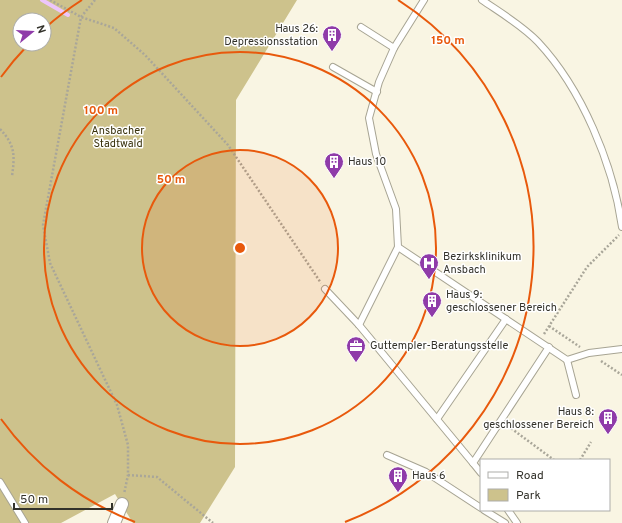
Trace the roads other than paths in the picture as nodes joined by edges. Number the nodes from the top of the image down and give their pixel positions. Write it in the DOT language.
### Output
graph roads {
  1 [pos="424,0"];
  2 [pos="482,0"];
  3 [pos="361,27"];
  4 [pos="394,48"];
  5 [pos="333,67"];
  6 [pos="377,92"];
  7 [pos="621,209"];
  8 [pos="622,227"];
  9 [pos="398,247"];
  10 [pos="325,290"];
  11 [pos="506,319"];
  12 [pos="359,325"];
  13 [pos="549,347"];
  14 [pos="622,349"];
  15 [pos="567,360"];
  16 [pos="576,395"];
  17 [pos="437,419"];
  18 [pos="387,455"];
  19 [pos="473,463"];
  20 [pos="480,472"];
  21 [pos="0,482"];
  22 [pos="122,504"];
  23 [pos="480,507"];
  24 [pos="486,511"];
  25 [pos="509,511"];
  26 [pos="25,523"];
  27 [pos="114,523"];
  28 [pos="505,523"];
  29 [pos="516,523"];
  1 -- 4 [label="lane"];
  2 -- 7 [label="lane"];
  3 -- 4 [label="lane"];
  4 -- 6 [label="lane"];
  5 -- 6 [label="lane"];
  6 -- 9 [label="lane"];
  7 -- 8 [label="lane"];
  9 -- 11 [label="lane"];
  9 -- 12 [label="lane"];
  10 -- 12 [label="lane"];
  11 -- 13 [label="lane"];
  11 -- 17 [label="lane"];
  12 -- 17 [label="lane"];
  13 -- 15 [label="lane"];
  13 -- 19 [label="lane"];
  14 -- 15 [label="lane"];
  15 -- 16 [label="lane"];
  17 -- 19 [label="lane"];
  18 -- 23 [label="lane"];
  19 -- 20 [label="lane"];
  21 -- 26 [label="lane"];
  22 -- 27 [label="street"];
  24 -- 28 [label="lane"];
  25 -- 29 [label="lane"];
}
